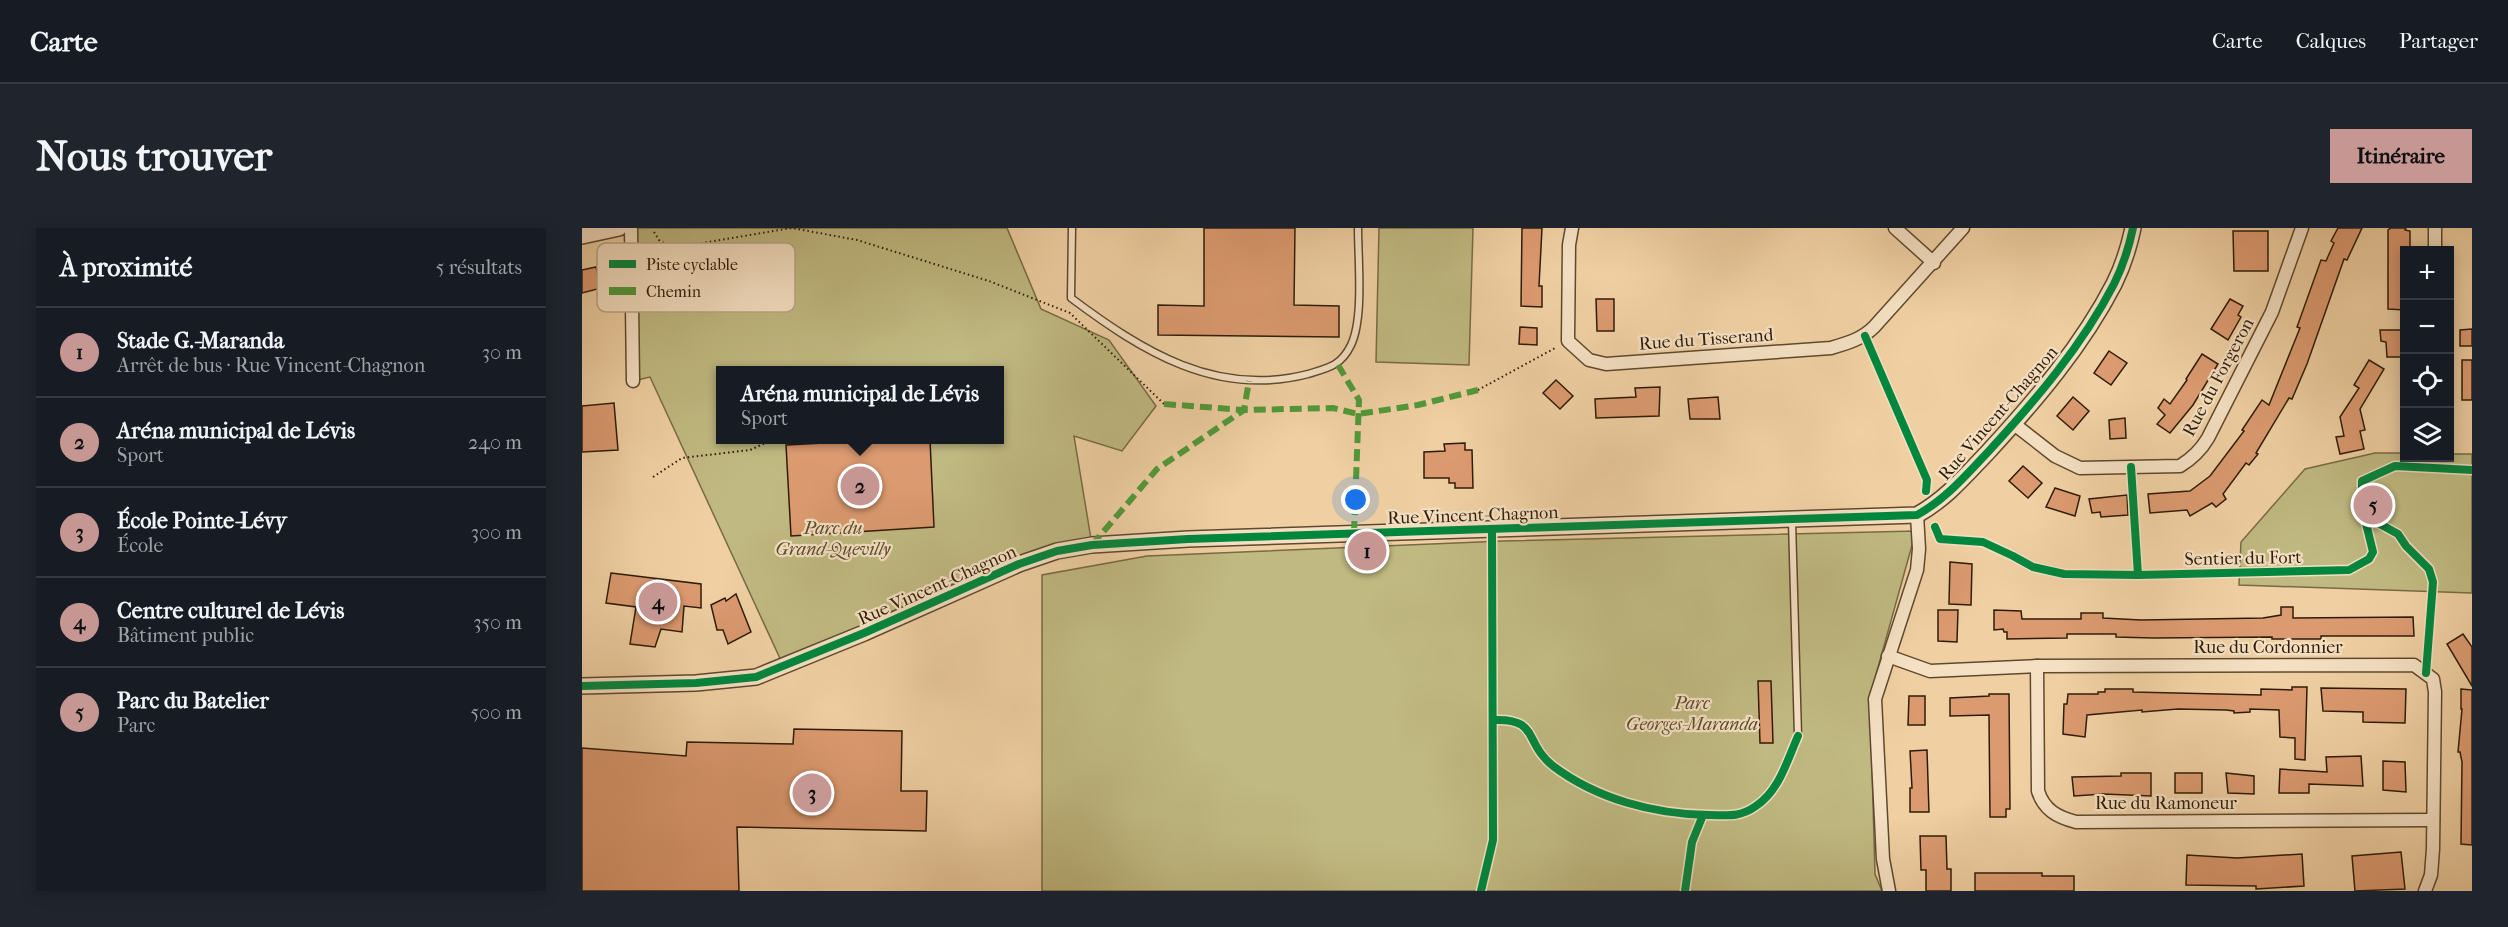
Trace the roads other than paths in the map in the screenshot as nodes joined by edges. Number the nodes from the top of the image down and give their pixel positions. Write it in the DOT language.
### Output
graph roads {
  1 [pos="619,228"];
  2 [pos="631,228"];
  3 [pos="1072,228"];
  4 [pos="1358,228"];
  5 [pos="1572,228"];
  6 [pos="1895,228"];
  7 [pos="1963,228"];
  8 [pos="2133,228"];
  9 [pos="2302,228"];
  10 [pos="2435,228"];
  11 [pos="582,236"];
  12 [pos="631,243"];
  13 [pos="2435,246"];
  14 [pos="1934,263"];
  15 [pos="632,312"];
  16 [pos="633,381"];
  17 [pos="2014,424"];
  18 [pos="1917,515"];
  19 [pos="1792,519"];
  20 [pos="1888,656"];
  21 [pos="2037,666"];
  22 [pos="582,686"];
  23 [pos="1798,736"];
  24 [pos="2433,820"];
  25 [pos="1889,891"];
  26 [pos="2424,891"];
  1 -- 11 [label="street"];
  2 -- 12 [label="street"];
  3 -- 4 [label="lane"];
  5 -- 14 [label="street, Rue du Tisserand"];
  6 -- 14 [label="street"];
  7 -- 14 [label="street, Rue du Tisserand"];
  8 -- 17 [label="street, Rue Vincent-Chagnon"];
  9 -- 17 [label="street, Rue du Forgeron"];
  10 -- 13 [label="street"];
  15 -- 16 [label="street"];
  17 -- 18 [label="street, Rue Vincent-Chagnon"];
  18 -- 19 [label="street, Rue Vincent-Chagnon"];
  18 -- 20 [label="street"];
  19 -- 22 [label="street, Rue Vincent-Chagnon"];
  19 -- 23 [label="lane"];
  20 -- 21 [label="street, Rue du Cordonnier"];
  20 -- 25 [label="street"];
  21 -- 24 [label="street, Rue du Ramoneur"];
  21 -- 24 [label="street, Rue du Cordonnier"];
  24 -- 26 [label="street, Rue du Cordonnier"];
}
